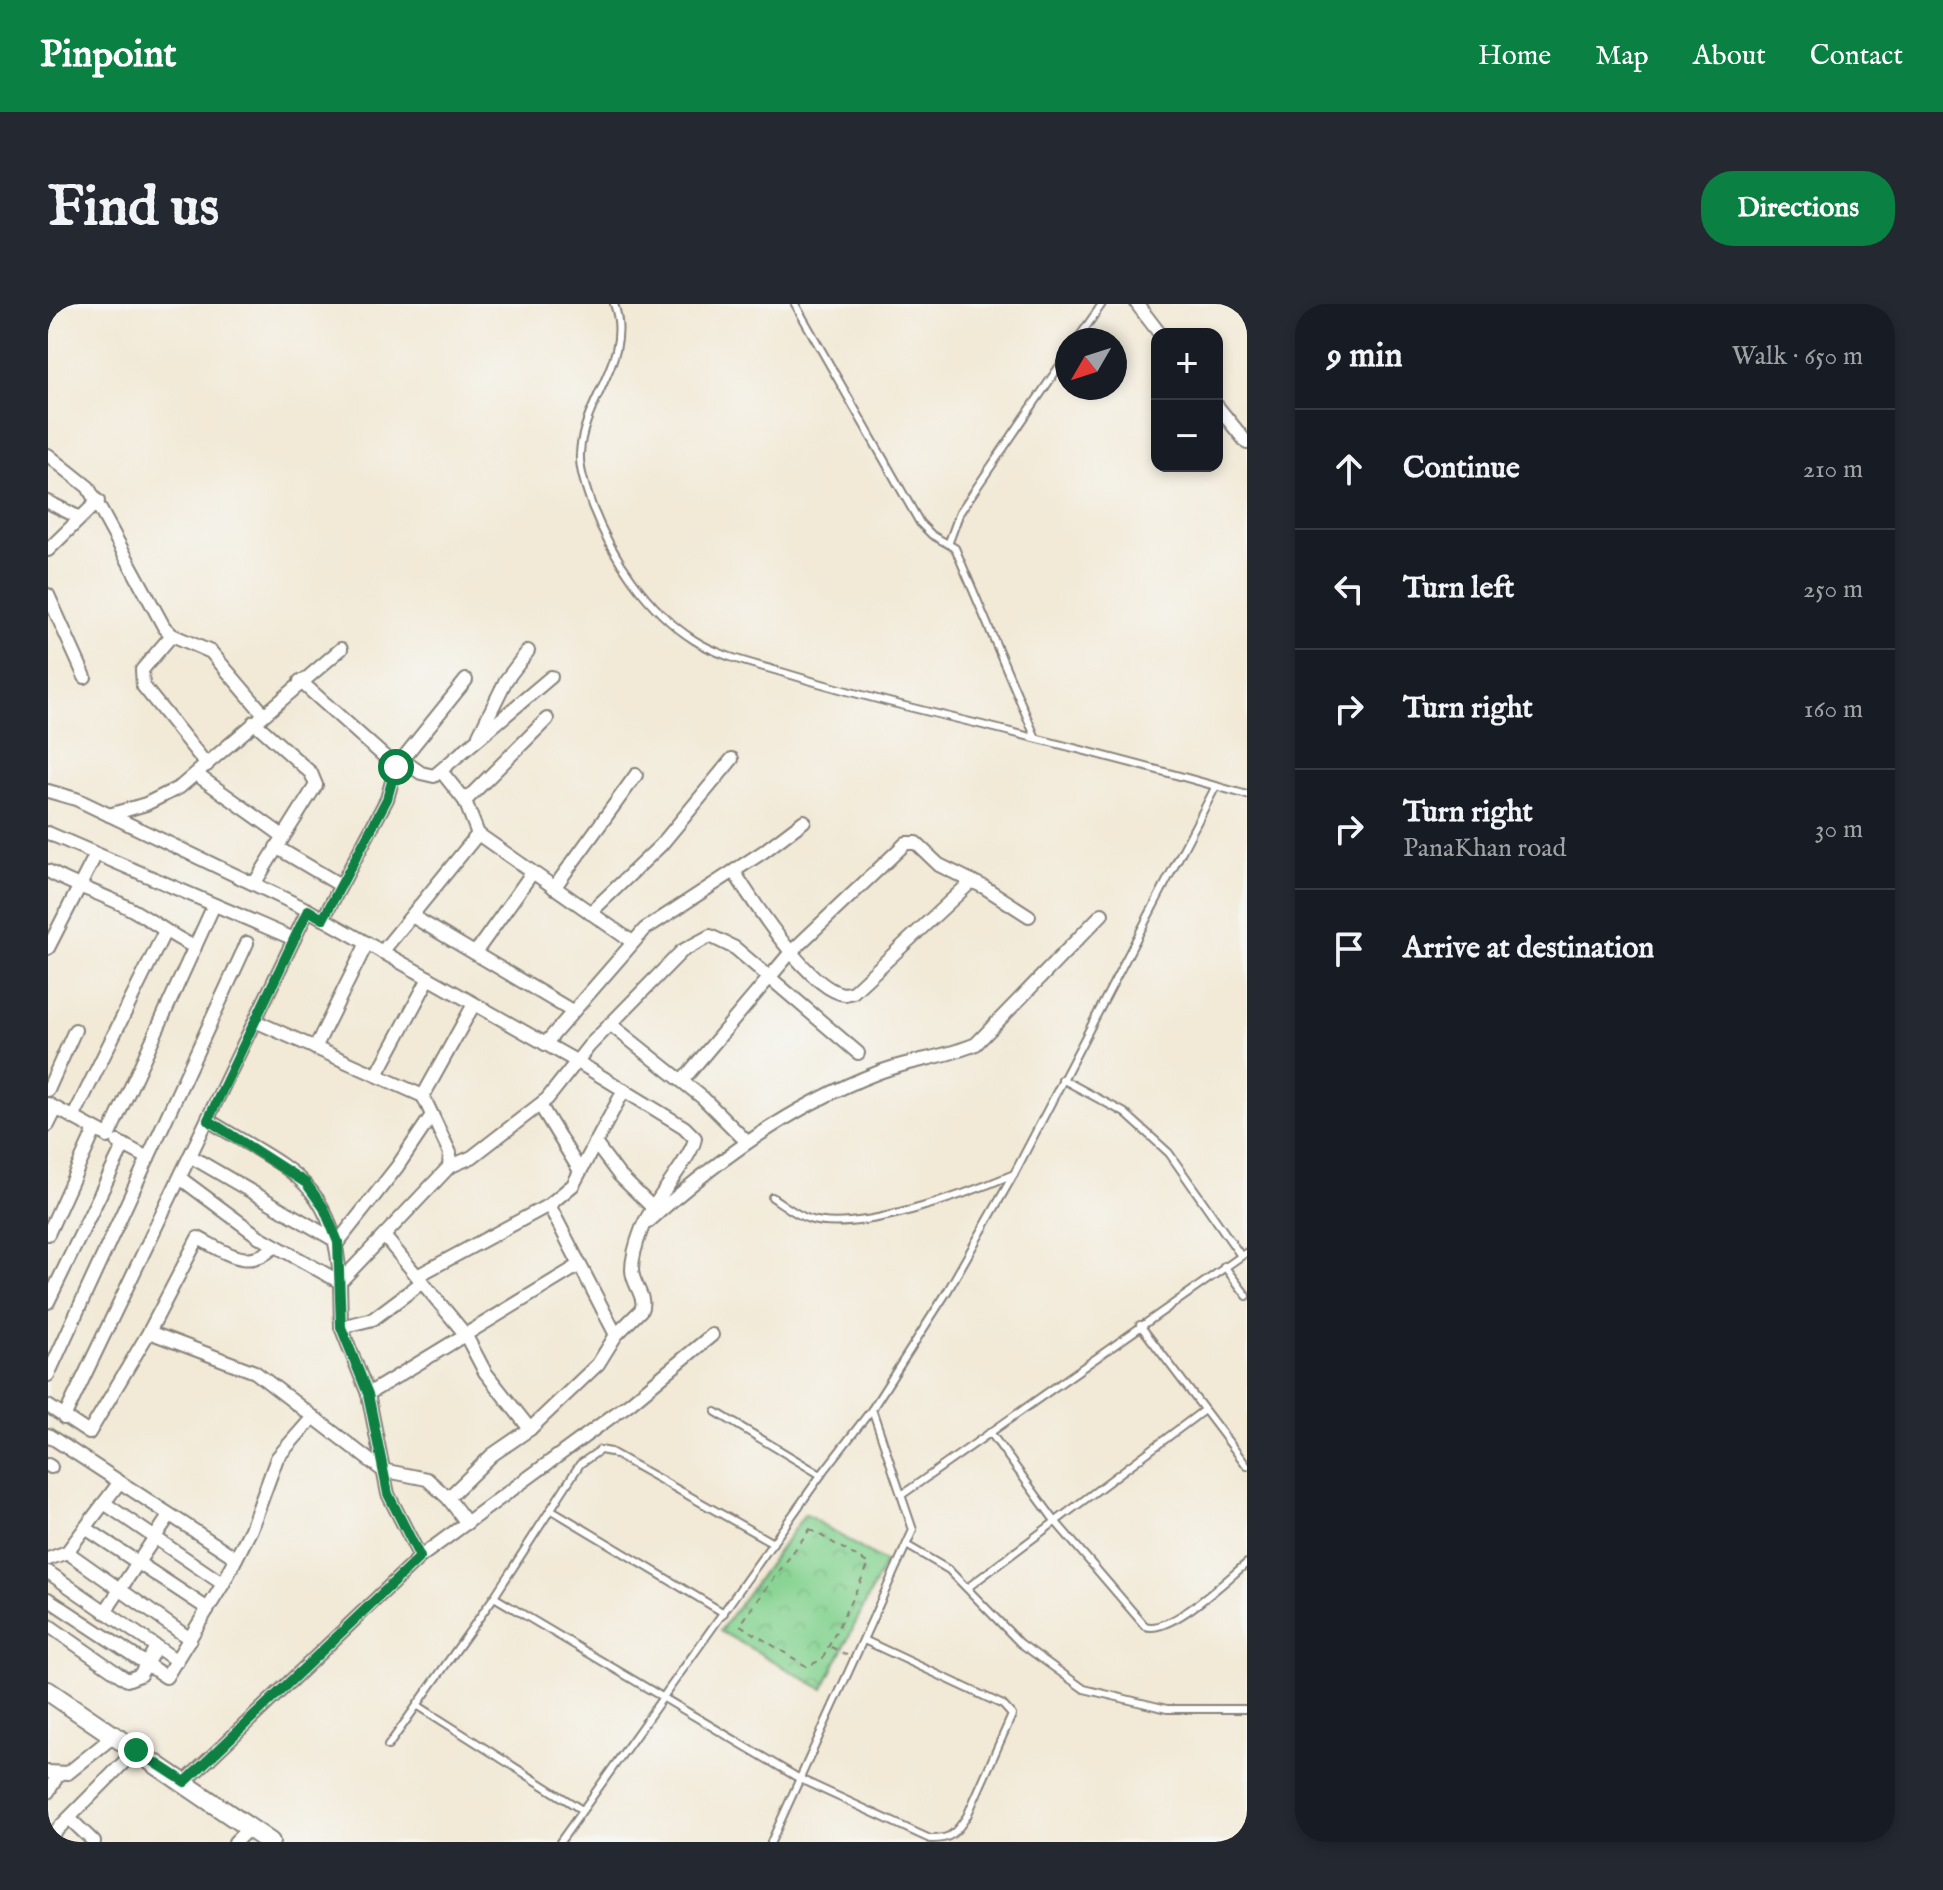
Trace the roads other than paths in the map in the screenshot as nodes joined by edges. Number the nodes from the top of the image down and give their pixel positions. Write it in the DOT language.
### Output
graph roads {
  1 [pos="614,304"];
  2 [pos="795,304"];
  3 [pos="1102,304"];
  4 [pos="1137,304"];
  5 [pos="1085,328"];
  6 [pos="1155,328"];
  7 [pos="1055,373"];
  8 [pos="1223,413"];
  9 [pos="1247,443"];
  10 [pos="48,455"];
  11 [pos="98,501"];
  12 [pos="48,502"];
  13 [pos="80,518"];
  14 [pos="949,542"];
  15 [pos="48,550"];
  16 [pos="48,595"];
  17 [pos="172,635"];
  18 [pos="341,649"];
  19 [pos="528,651"];
  20 [pos="85,677"];
  21 [pos="551,677"];
  22 [pos="466,680"];
  23 [pos="300,681"];
  24 [pos="259,717"];
  25 [pos="547,719"];
  26 [pos="1035,736"];
  27 [pos="476,742"];
  28 [pos="732,759"];
  29 [pos="398,763"];
  30 [pos="207,765"];
  31 [pos="441,771"];
  32 [pos="196,774"];
  33 [pos="636,775"];
  34 [pos="1216,786"];
  35 [pos="48,791"];
  36 [pos="1247,795"];
  37 [pos="465,801"];
  38 [pos="109,815"];
  39 [pos="804,821"];
  40 [pos="48,833"];
  41 [pos="478,834"];
  42 [pos="279,841"];
  43 [pos="96,854"];
  44 [pos="48,871"];
  45 [pos="734,872"];
  46 [pos="532,873"];
  47 [pos="972,881"];
  48 [pos="254,884"];
  49 [pos="340,885"];
  50 [pos="78,888"];
  51 [pos="554,888"];
  52 [pos="214,905"];
  53 [pos="308,910"];
  54 [pos="590,913"];
  55 [pos="1102,914"];
  56 [pos="412,916"];
  57 [pos="1029,916"];
  58 [pos="323,919"];
  59 [pos="164,933"];
  60 [pos="294,939"];
  61 [pos="631,941"];
  62 [pos="247,943"];
  63 [pos="367,943"];
  64 [pos="195,947"];
  65 [pos="48,948"];
  66 [pos="382,952"];
  67 [pos="791,952"];
  68 [pos="475,953"];
  69 [pos="771,977"];
  70 [pos="429,978"];
  71 [pos="474,1004"];
  72 [pos="572,1011"];
  73 [pos="255,1021"];
  74 [pos="610,1024"];
  75 [pos="75,1030"];
  76 [pos="545,1044"];
  77 [pos="315,1048"];
  78 [pos="858,1053"];
  79 [pos="576,1061"];
  80 [pos="377,1075"];
  81 [pos="1062,1079"];
  82 [pos="682,1081"];
  83 [pos="48,1090"];
  84 [pos="624,1090"];
  85 [pos="423,1096"];
  86 [pos="540,1105"];
  87 [pos="52,1106"];
  88 [pos="432,1115"];
  89 [pos="73,1118"];
  90 [pos="208,1120"];
  91 [pos="48,1125"];
  92 [pos="95,1130"];
  93 [pos="108,1137"];
  94 [pos="747,1142"];
  95 [pos="595,1143"];
  96 [pos="124,1145"];
  97 [pos="190,1156"];
  98 [pos="148,1158"];
  99 [pos="449,1167"];
  100 [pos="580,1171"];
  101 [pos="1014,1174"];
  102 [pos="180,1178"];
  103 [pos="772,1197"];
  104 [pos="549,1205"];
  105 [pos="652,1207"];
  106 [pos="642,1227"];
  107 [pos="48,1234"];
  108 [pos="384,1236"];
  109 [pos="338,1242"];
  110 [pos="275,1246"];
  111 [pos="1244,1254"];
  112 [pos="578,1266"];
  113 [pos="1224,1266"];
  114 [pos="419,1279"];
  115 [pos="340,1282"];
  116 [pos="1247,1296"];
  117 [pos="48,1302"];
  118 [pos="1140,1325"];
  119 [pos="341,1327"];
  120 [pos="149,1332"];
  121 [pos="465,1334"];
  122 [pos="616,1335"];
  123 [pos="712,1335"];
  124 [pos="53,1351"];
  125 [pos="48,1375"];
  126 [pos="368,1394"];
  127 [pos="48,1406"];
  128 [pos="872,1409"];
  129 [pos="1204,1410"];
  130 [pos="716,1412"];
  131 [pos="313,1417"];
  132 [pos="64,1418"];
  133 [pos="530,1429"];
  134 [pos="990,1432"];
  135 [pos="48,1435"];
  136 [pos="1247,1466"];
  137 [pos="382,1470"];
  138 [pos="821,1475"];
  139 [pos="119,1483"];
  140 [pos="903,1494"];
  141 [pos="448,1498"];
  142 [pos="104,1503"];
  143 [pos="552,1510"];
  144 [pos="169,1516"];
  145 [pos="1055,1521"];
  146 [pos="467,1523"];
  147 [pos="87,1529"];
  148 [pos="154,1538"];
  149 [pos="775,1539"];
  150 [pos="908,1546"];
  151 [pos="67,1552"];
  152 [pos="420,1557"];
  153 [pos="236,1558"];
  154 [pos="48,1559"];
  155 [pos="137,1563"];
  156 [pos="1247,1563"];
  157 [pos="48,1572"];
  158 [pos="223,1584"];
  159 [pos="967,1588"];
  160 [pos="120,1589"];
  161 [pos="494,1597"];
  162 [pos="48,1599"];
  163 [pos="208,1609"];
  164 [pos="105,1612"];
  165 [pos="724,1613"];
  166 [pos="48,1625"];
  167 [pos="190,1639"];
  168 [pos="864,1640"];
  169 [pos="156,1647"];
  170 [pos="177,1661"];
  171 [pos="146,1664"];
  172 [pos="48,1691"];
  173 [pos="663,1699"];
  174 [pos="417,1705"];
  175 [pos="1247,1709"];
  176 [pos="115,1735"];
  177 [pos="388,1746"];
  178 [pos="136,1750"];
  179 [pos="53,1774"];
  180 [pos="800,1779"];
  181 [pos="185,1782"];
  182 [pos="48,1792"];
  183 [pos="582,1810"];
  184 [pos="69,1818"];
  185 [pos="249,1828"];
  186 [pos="48,1839"];
  187 [pos="88,1840"];
  188 [pos="235,1842"];
  189 [pos="270,1842"];
  190 [pos="560,1842"];
  191 [pos="771,1842"];
  1 -- 26 [label="lane"];
  2 -- 14 [label="lane"];
  3 -- 5 [label="lane"];
  4 -- 6 [label="street"];
  7 -- 14 [label="lane"];
  8 -- 9 [label="street"];
  10 -- 11 [label="street"];
  11 -- 13 [label="street"];
  11 -- 17 [label="street"];
  12 -- 13 [label="street"];
  13 -- 15 [label="street"];
  14 -- 26 [label="lane"];
  16 -- 20 [label="street"];
  17 -- 24 [label="street"];
  17 -- 30 [label="street"];
  18 -- 23 [label="street"];
  19 -- 27 [label="street"];
  21 -- 27 [label="street"];
  22 -- 29 [label="street"];
  23 -- 24 [label="street"];
  23 -- 29 [label="street"];
  24 -- 30 [label="street"];
  24 -- 42 [label="street"];
  25 -- 37 [label="street"];
  26 -- 34 [label="lane"];
  27 -- 31 [label="street"];
  28 -- 54 [label="street"];
  29 -- 31 [label="street"];
  29 -- 49 [label="street"];
  30 -- 32 [label="street"];
  31 -- 37 [label="street"];
  32 -- 38 [label="street"];
  32 -- 42 [label="street"];
  33 -- 51 [label="street"];
  34 -- 36 [label="lane"];
  34 -- 81 [label="lane"];
  35 -- 38 [label="street"];
  37 -- 41 [label="street"];
  38 -- 48 [label="street"];
  39 -- 45 [label="street"];
  40 -- 43 [label="street"];
  41 -- 46 [label="street"];
  41 -- 56 [label="street"];
  42 -- 48 [label="street"];
  42 -- 49 [label="street"];
  43 -- 50 [label="street"];
  43 -- 52 [label="street"];
  44 -- 50 [label="street"];
  45 -- 61 [label="street"];
  45 -- 67 [label="street"];
  46 -- 51 [label="street"];
  46 -- 68 [label="street"];
  47 -- 57 [label="street"];
  47 -- 67 [label="street"];
  47 -- 67 [label="street"];
  48 -- 53 [label="street"];
  49 -- 58 [label="street"];
  50 -- 59 [label="street"];
  50 -- 65 [label="street"];
  51 -- 54 [label="street"];
  52 -- 60 [label="street"];
  52 -- 64 [label="street"];
  53 -- 58 [label="street"];
  53 -- 60 [label="street"];
  54 -- 61 [label="street"];
  55 -- 94 [label="street"];
  56 -- 66 [label="street"];
  56 -- 68 [label="street"];
  58 -- 63 [label="street"];
  59 -- 64 [label="street"];
  59 -- 89 [label="street"];
  60 -- 73 [label="street"];
  61 -- 72 [label="street"];
  62 -- 98 [label="street"];
  63 -- 66 [label="street"];
  63 -- 77 [label="street"];
  64 -- 93 [label="street"];
  66 -- 70 [label="street"];
  67 -- 69 [label="street"];
  68 -- 72 [label="street"];
  69 -- 74 [label="street"];
  69 -- 78 [label="street"];
  69 -- 82 [label="street"];
  70 -- 71 [label="street"];
  70 -- 80 [label="street"];
  71 -- 76 [label="street"];
  71 -- 85 [label="street"];
  72 -- 76 [label="street"];
  73 -- 77 [label="street"];
  73 -- 90 [label="street"];
  74 -- 79 [label="street"];
  74 -- 82 [label="street"];
  75 -- 83 [label="street"];
  76 -- 79 [label="street"];
  77 -- 80 [label="street"];
  79 -- 84 [label="street"];
  79 -- 86 [label="street"];
  80 -- 85 [label="street"];
  81 -- 101 [label="lane"];
  81 -- 111 [label="lane"];
  82 -- 94 [label="street"];
  84 -- 95 [label="street"];
  84 -- 105 [label="street"];
  85 -- 88 [label="street"];
  86 -- 99 [label="street"];
  86 -- 100 [label="street"];
  87 -- 89 [label="street"];
  87 -- 91 [label="street"];
  88 -- 99 [label="street"];
  88 -- 109 [label="street"];
  89 -- 92 [label="street"];
  90 -- 97 [label="street"];
  90 -- 109 [label="street"];
  92 -- 93 [label="street"];
  92 -- 107 [label="street"];
  93 -- 96 [label="street"];
  94 -- 106 [label="street"];
  95 -- 100 [label="street"];
  95 -- 105 [label="street"];
  96 -- 98 [label="street"];
  96 -- 117 [label="street"];
  97 -- 102 [label="street"];
  97 -- 109 [label="street"];
  98 -- 124 [label="street"];
  99 -- 108 [label="street"];
  100 -- 104 [label="street"];
  101 -- 103 [label="lane"];
  101 -- 128 [label="lane"];
  102 -- 110 [label="street"];
  102 -- 132 [label="street"];
  104 -- 112 [label="street"];
  104 -- 114 [label="street"];
  105 -- 106 [label="street"];
  106 -- 122 [label="street"];
  108 -- 114 [label="street"];
  108 -- 115 [label="street"];
  109 -- 115 [label="street"];
  110 -- 115 [label="street"];
  110 -- 120 [label="street"];
  111 -- 113 [label="lane"];
  112 -- 121 [label="street"];
  112 -- 122 [label="street"];
  113 -- 116 [label="lane"];
  113 -- 118 [label="lane"];
  114 -- 119 [label="street"];
  114 -- 121 [label="street"];
  115 -- 119 [label="street"];
  118 -- 129 [label="lane"];
  118 -- 134 [label="lane"];
  119 -- 126 [label="street"];
  120 -- 131 [label="street"];
  120 -- 132 [label="street"];
  121 -- 126 [label="street"];
  121 -- 133 [label="street"];
  122 -- 133 [label="street"];
  123 -- 146 [label="street"];
  124 -- 125 [label="street"];
  126 -- 137 [label="street"];
  127 -- 132 [label="street"];
  128 -- 138 [label="lane"];
  128 -- 140 [label="lane"];
  129 -- 136 [label="lane"];
  129 -- 145 [label="lane"];
  130 -- 138 [label="lane"];
  131 -- 137 [label="street"];
  131 -- 153 [label="street"];
  133 -- 141 [label="street"];
  134 -- 140 [label="lane"];
  134 -- 145 [label="lane"];
  135 -- 139 [label="street"];
  137 -- 141 [label="street"];
  137 -- 152 [label="street"];
  138 -- 149 [label="lane"];
  139 -- 142 [label="street"];
  139 -- 144 [label="street"];
  140 -- 150 [label="lane"];
  141 -- 146 [label="street"];
  142 -- 147 [label="street"];
  142 -- 148 [label="street"];
  143 -- 149 [label="lane"];
  143 -- 161 [label="lane"];
  143 -- 165 [label="lane"];
  144 -- 148 [label="street"];
  144 -- 153 [label="street"];
  145 -- 156 [label="lane"];
  145 -- 159 [label="lane"];
  146 -- 152 [label="street"];
  147 -- 151 [label="street"];
  147 -- 155 [label="street"];
  148 -- 155 [label="street"];
  148 -- 158 [label="street"];
  149 -- 165 [label="lane"];
  150 -- 159 [label="lane"];
  150 -- 168 [label="lane"];
  151 -- 154 [label="street"];
  151 -- 160 [label="street"];
  152 -- 181 [label="street"];
  153 -- 158 [label="street"];
  155 -- 160 [label="street"];
  155 -- 163 [label="street"];
  157 -- 164 [label="street"];
  158 -- 163 [label="street"];
  159 -- 175 [label="lane"];
  160 -- 164 [label="street"];
  160 -- 167 [label="street"];
  161 -- 173 [label="lane"];
  161 -- 174 [label="lane"];
  162 -- 171 [label="street"];
  163 -- 167 [label="street"];
  164 -- 169 [label="street"];
  165 -- 173 [label="lane"];
  166 -- 171 [label="street"];
  167 -- 170 [label="street"];
  168 -- 180 [label="lane"];
  168 -- 180 [label="lane"];
  169 -- 170 [label="street"];
  169 -- 171 [label="street"];
  170 -- 171 [label="street"];
  172 -- 176 [label="street"];
  173 -- 180 [label="lane"];
  173 -- 183 [label="lane"];
  174 -- 177 [label="lane"];
  174 -- 183 [label="lane"];
  176 -- 178 [label="street"];
  176 -- 179 [label="street"];
  178 -- 181 [label="street"];
  178 -- 184 [label="street"];
  179 -- 182 [label="street"];
  180 -- 191 [label="lane"];
  181 -- 185 [label="street"];
  183 -- 190 [label="lane"];
  184 -- 186 [label="street"];
  184 -- 187 [label="street"];
  185 -- 188 [label="street"];
  185 -- 189 [label="street"];
}
